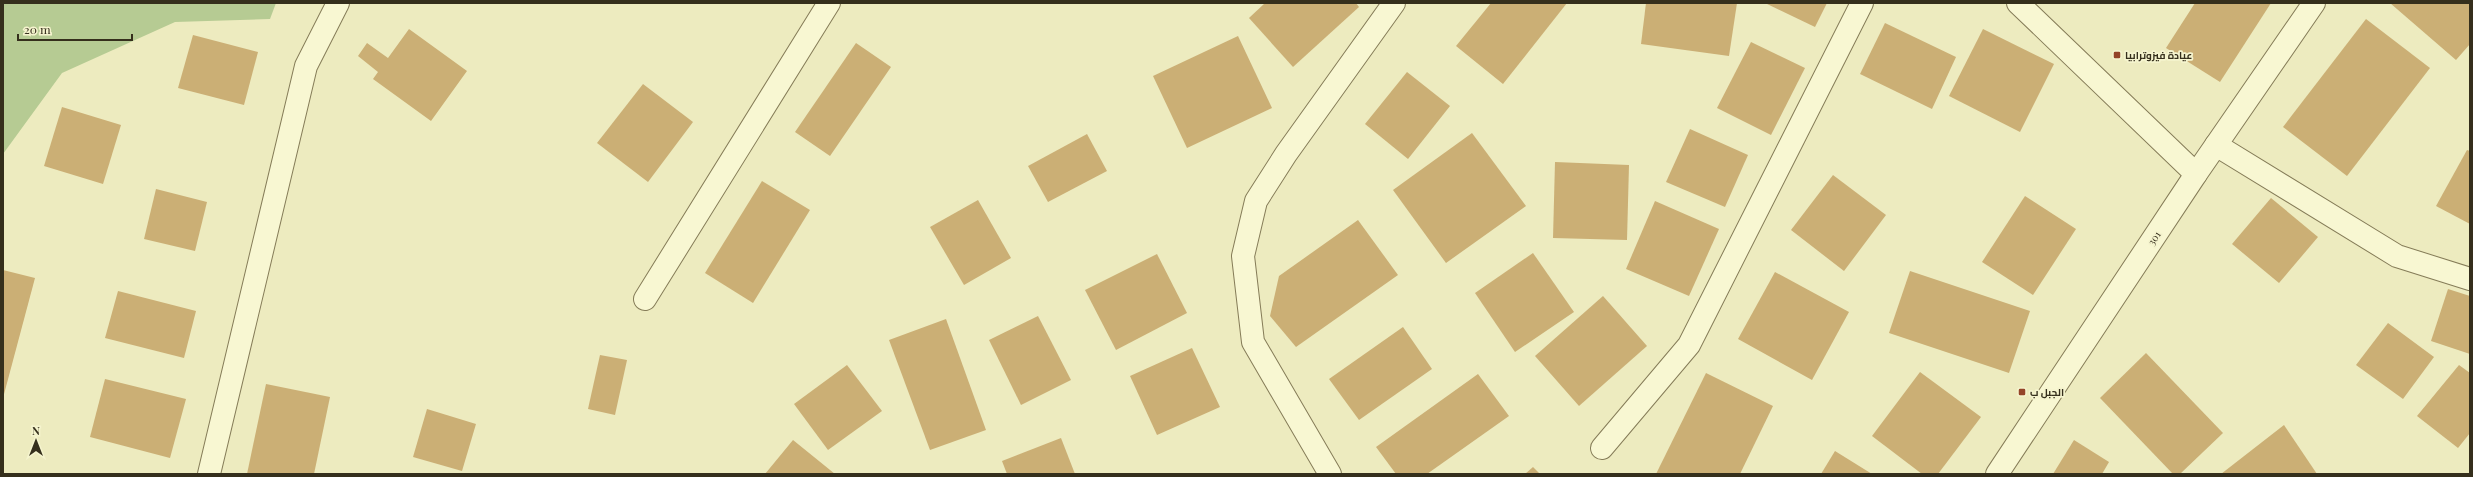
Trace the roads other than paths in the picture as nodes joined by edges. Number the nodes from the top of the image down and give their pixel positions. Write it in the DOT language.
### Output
graph roads {
  1 [pos="338,3"];
  2 [pos="829,3"];
  3 [pos="1394,3"];
  4 [pos="1862,3"];
  5 [pos="2018,3"];
  6 [pos="2314,3"];
  7 [pos="2216,145"];
  8 [pos="2196,174"];
  9 [pos="2470,279"];
  10 [pos="645,299"];
  11 [pos="1602,448"];
  12 [pos="209,474"];
  13 [pos="1330,474"];
  14 [pos="1997,474"];
  1 -- 12 [label="street"];
  2 -- 10 [label="street"];
  3 -- 13 [label="street"];
  4 -- 11 [label="street"];
  5 -- 8 [label="street"];
  6 -- 7 [label="street, 301"];
  7 -- 8 [label="street, 301"];
  7 -- 9 [label="street"];
  8 -- 14 [label="street, 301"];
}
